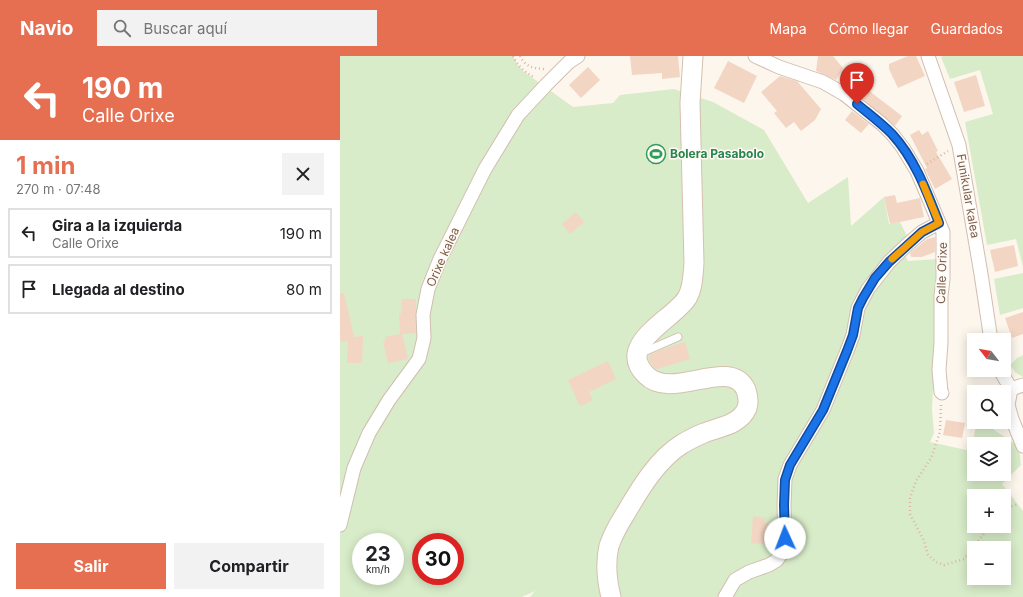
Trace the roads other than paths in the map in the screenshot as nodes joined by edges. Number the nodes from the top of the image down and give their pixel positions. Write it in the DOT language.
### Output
graph roads {
  1 [pos="578,56"];
  2 [pos="693,56"];
  3 [pos="755,56"];
  4 [pos="928,56"];
  5 [pos="939,223"];
  6 [pos="990,333"];
  7 [pos="678,337"];
  8 [pos="638,348"];
  9 [pos="1007,377"];
  10 [pos="1017,387"];
  11 [pos="942,393"];
  12 [pos="1023,446"];
  13 [pos="340,525"];
  14 [pos="611,597"];
  15 [pos="725,597"];
  1 -- 13 [label="street, Orixe kalea"];
  2 -- 8 [label="street"];
  3 -- 5 [label="street, Calle Orixe"];
  4 -- 6 [label="street, Funikular kalea"];
  5 -- 11 [label="street, Calle Orixe"];
  5 -- 15 [label="street"];
  7 -- 8 [label="lane"];
  8 -- 14 [label="street"];
  9 -- 10 [label="street"];
  10 -- 12 [label="street"];
}
